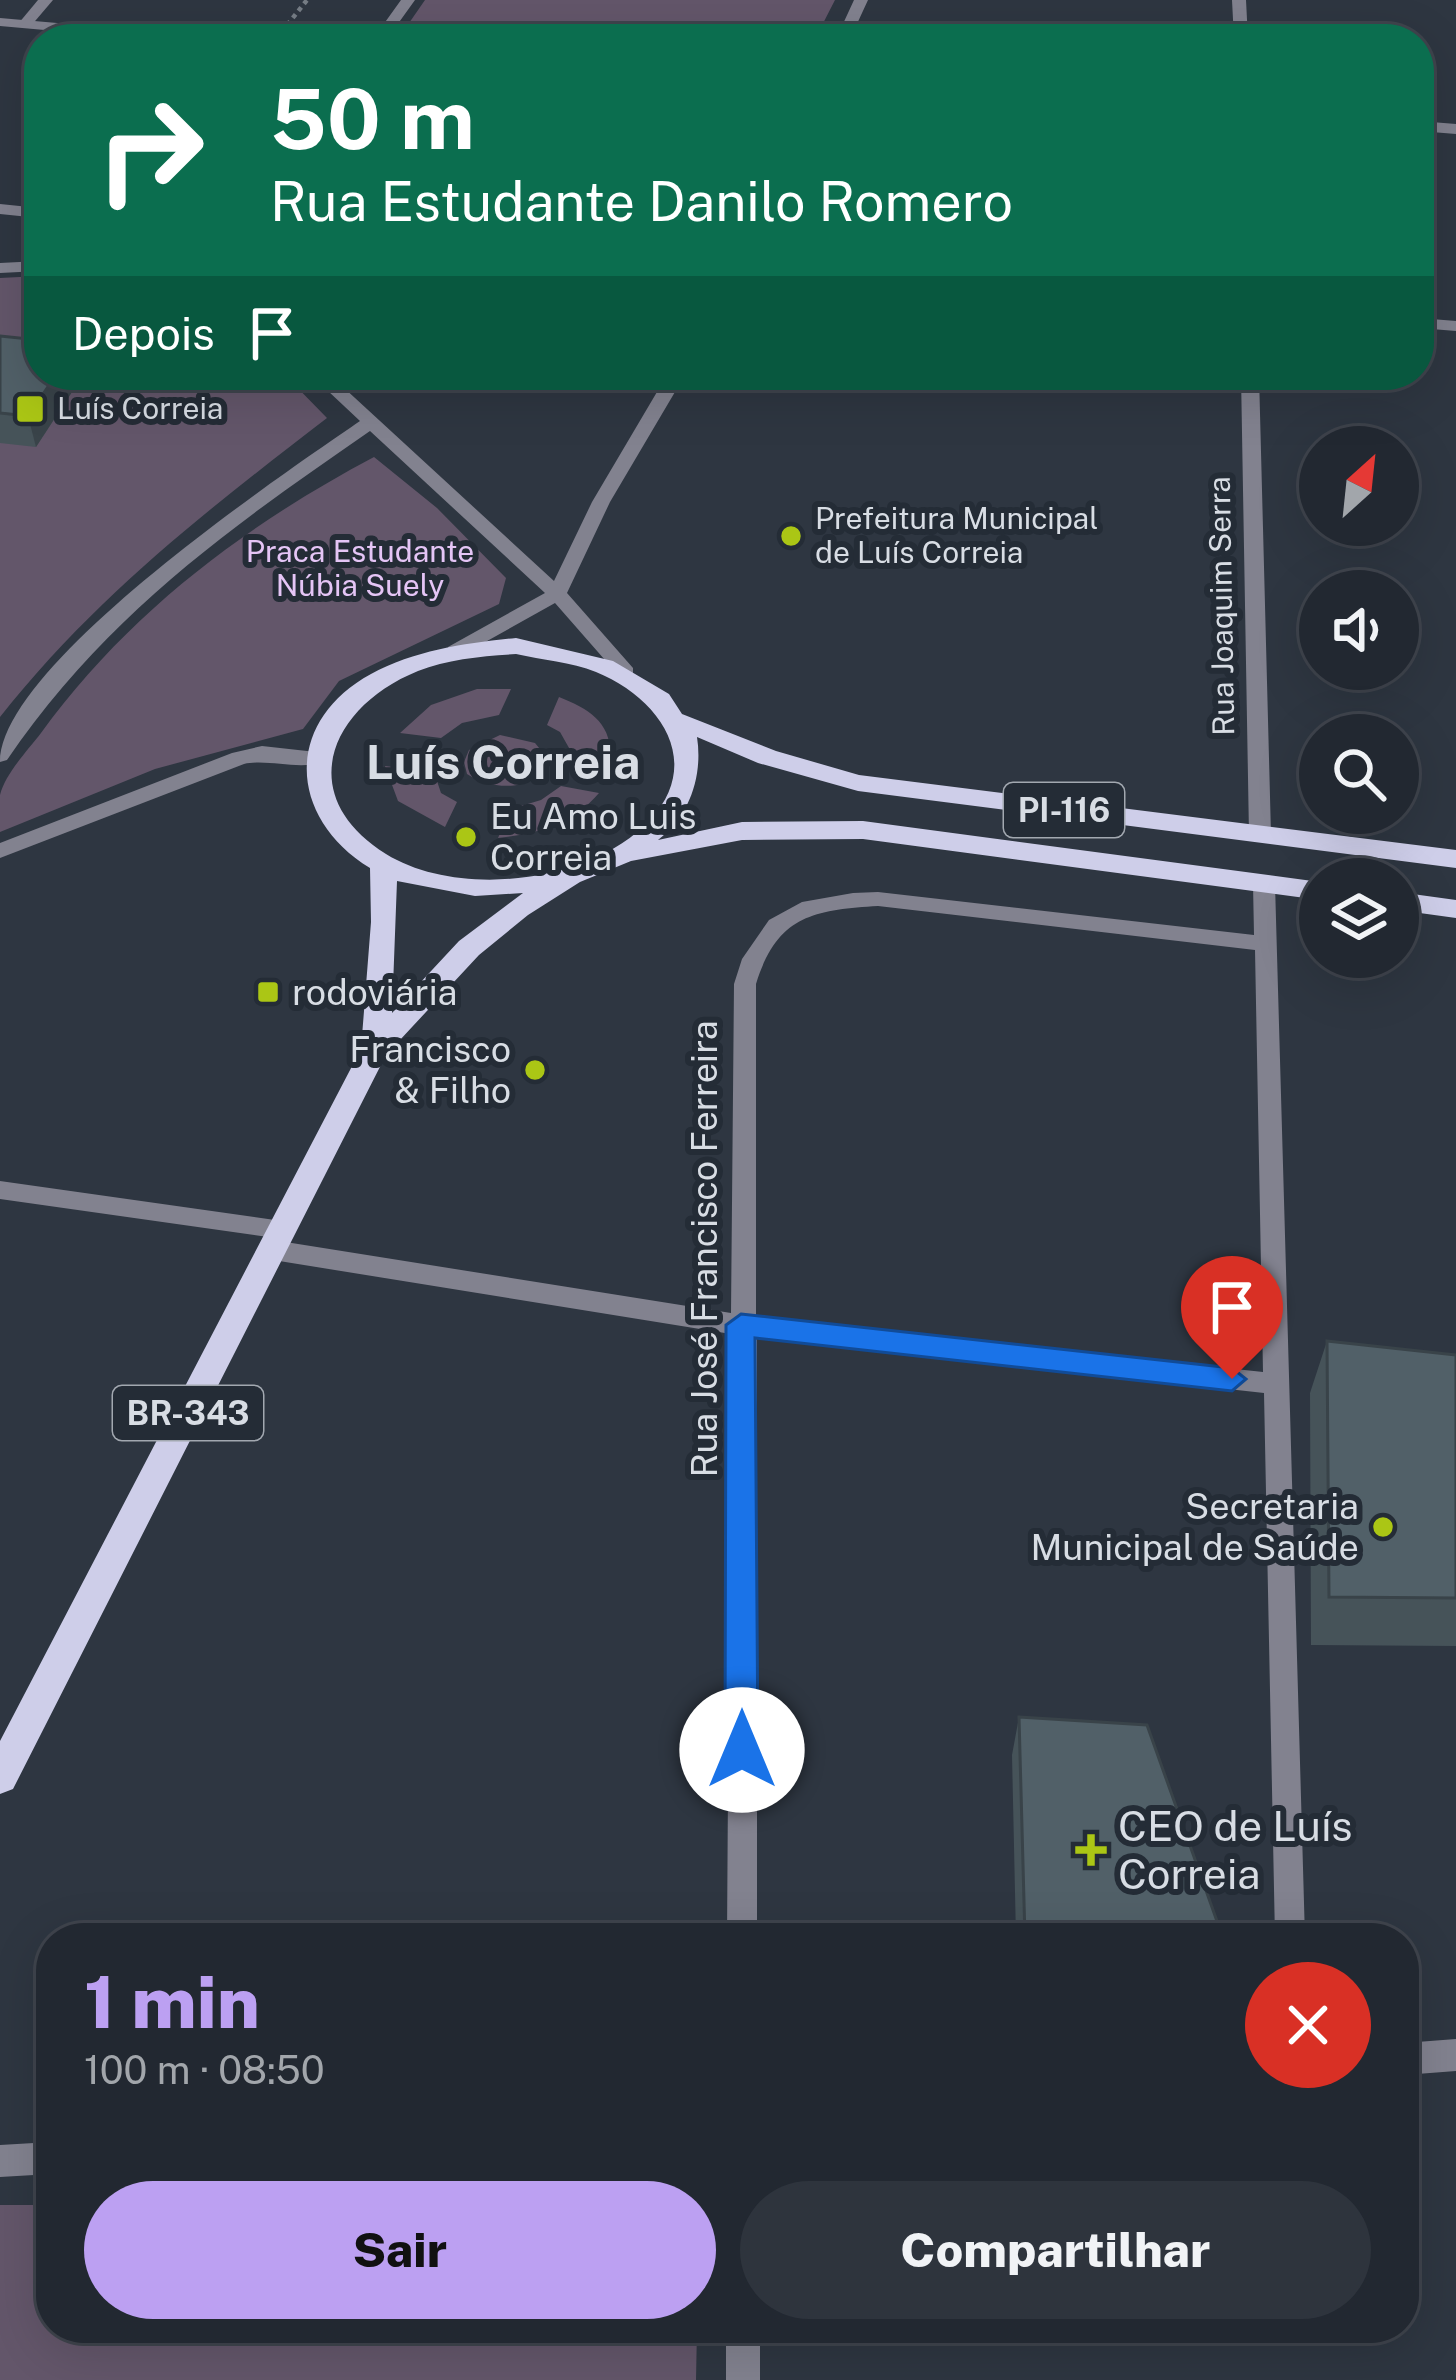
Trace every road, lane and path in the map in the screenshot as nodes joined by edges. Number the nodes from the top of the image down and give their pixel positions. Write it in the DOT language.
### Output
graph roads {
  1 [pos="46,0"];
  2 [pos="308,0"];
  3 [pos="0,22"];
  4 [pos="25,24"];
  5 [pos="288,24"];
  6 [pos="336,390"];
  7 [pos="667,390"];
  8 [pos="1250,390"];
  9 [pos="371,422"];
  10 [pos="557,594"];
  11 [pos="455,651"];
  12 [pos="626,672"];
  13 [pos="682,722"];
  14 [pos="0,755"];
  15 [pos="316,759"];
  16 [pos="1260,835"];
  17 [pos="0,851"];
  18 [pos="619,859"];
  19 [pos="1456,860"];
  20 [pos="382,865"];
  21 [pos="569,878"];
  22 [pos="1264,884"];
  23 [pos="1299,888"];
  24 [pos="1419,905"];
  25 [pos="1456,909"];
  26 [pos="1265,944"];
  27 [pos="375,1049"];
  28 [pos="0,1190"];
  29 [pos="278,1240"];
  30 [pos="741,1325"];
  31 [pos="1276,1384"];
  32 [pos="0,1777"];
  33 [pos="742,1923"];
  34 [pos="1290,1923"];
  35 [pos="1456,2055"];
  36 [pos="1419,2058"];
  37 [pos="36,2159"];
  38 [pos="0,2161"];
  39 [pos="743,2343"];
  40 [pos="743,2380"];
  1 -- 4 [label="street"];
  2 -- 5 [label="path"];
  3 -- 4 [label="street"];
  6 -- 9 [label="street"];
  7 -- 10 [label="street"];
  8 -- 16 [label="street, Rua Joaquim Serra"];
  9 -- 10 [label="street"];
  9 -- 14 [label="street"];
  10 -- 11 [label="street"];
  10 -- 12 [label="street"];
  11 -- 12 [label="main road"];
  11 -- 15 [label="main road"];
  12 -- 13 [label="main road"];
  13 -- 16 [label="main road, PI-116"];
  13 -- 18 [label="main road"];
  15 -- 17 [label="street"];
  15 -- 20 [label="main road"];
  16 -- 19 [label="main road, PI-116"];
  18 -- 21 [label="main road"];
  18 -- 22 [label="main road, PI-116"];
  20 -- 21 [label="main road"];
  20 -- 27 [label="main road"];
  21 -- 27 [label="main road"];
  22 -- 23 [label="main road, PI-116"];
  22 -- 26 [label="street"];
  24 -- 25 [label="main road"];
  26 -- 30 [label="street, Rua José Francisco Ferreira"];
  26 -- 31 [label="street"];
  27 -- 29 [label="main road, BR-343"];
  28 -- 29 [label="street"];
  29 -- 30 [label="street"];
  29 -- 32 [label="main road, BR-343"];
  30 -- 31 [label="street"];
  30 -- 33 [label="street, Rua José Francisco Ferreira"];
  31 -- 34 [label="street"];
  35 -- 36 [label="street"];
  37 -- 38 [label="street"];
  39 -- 40 [label="street"];
}
